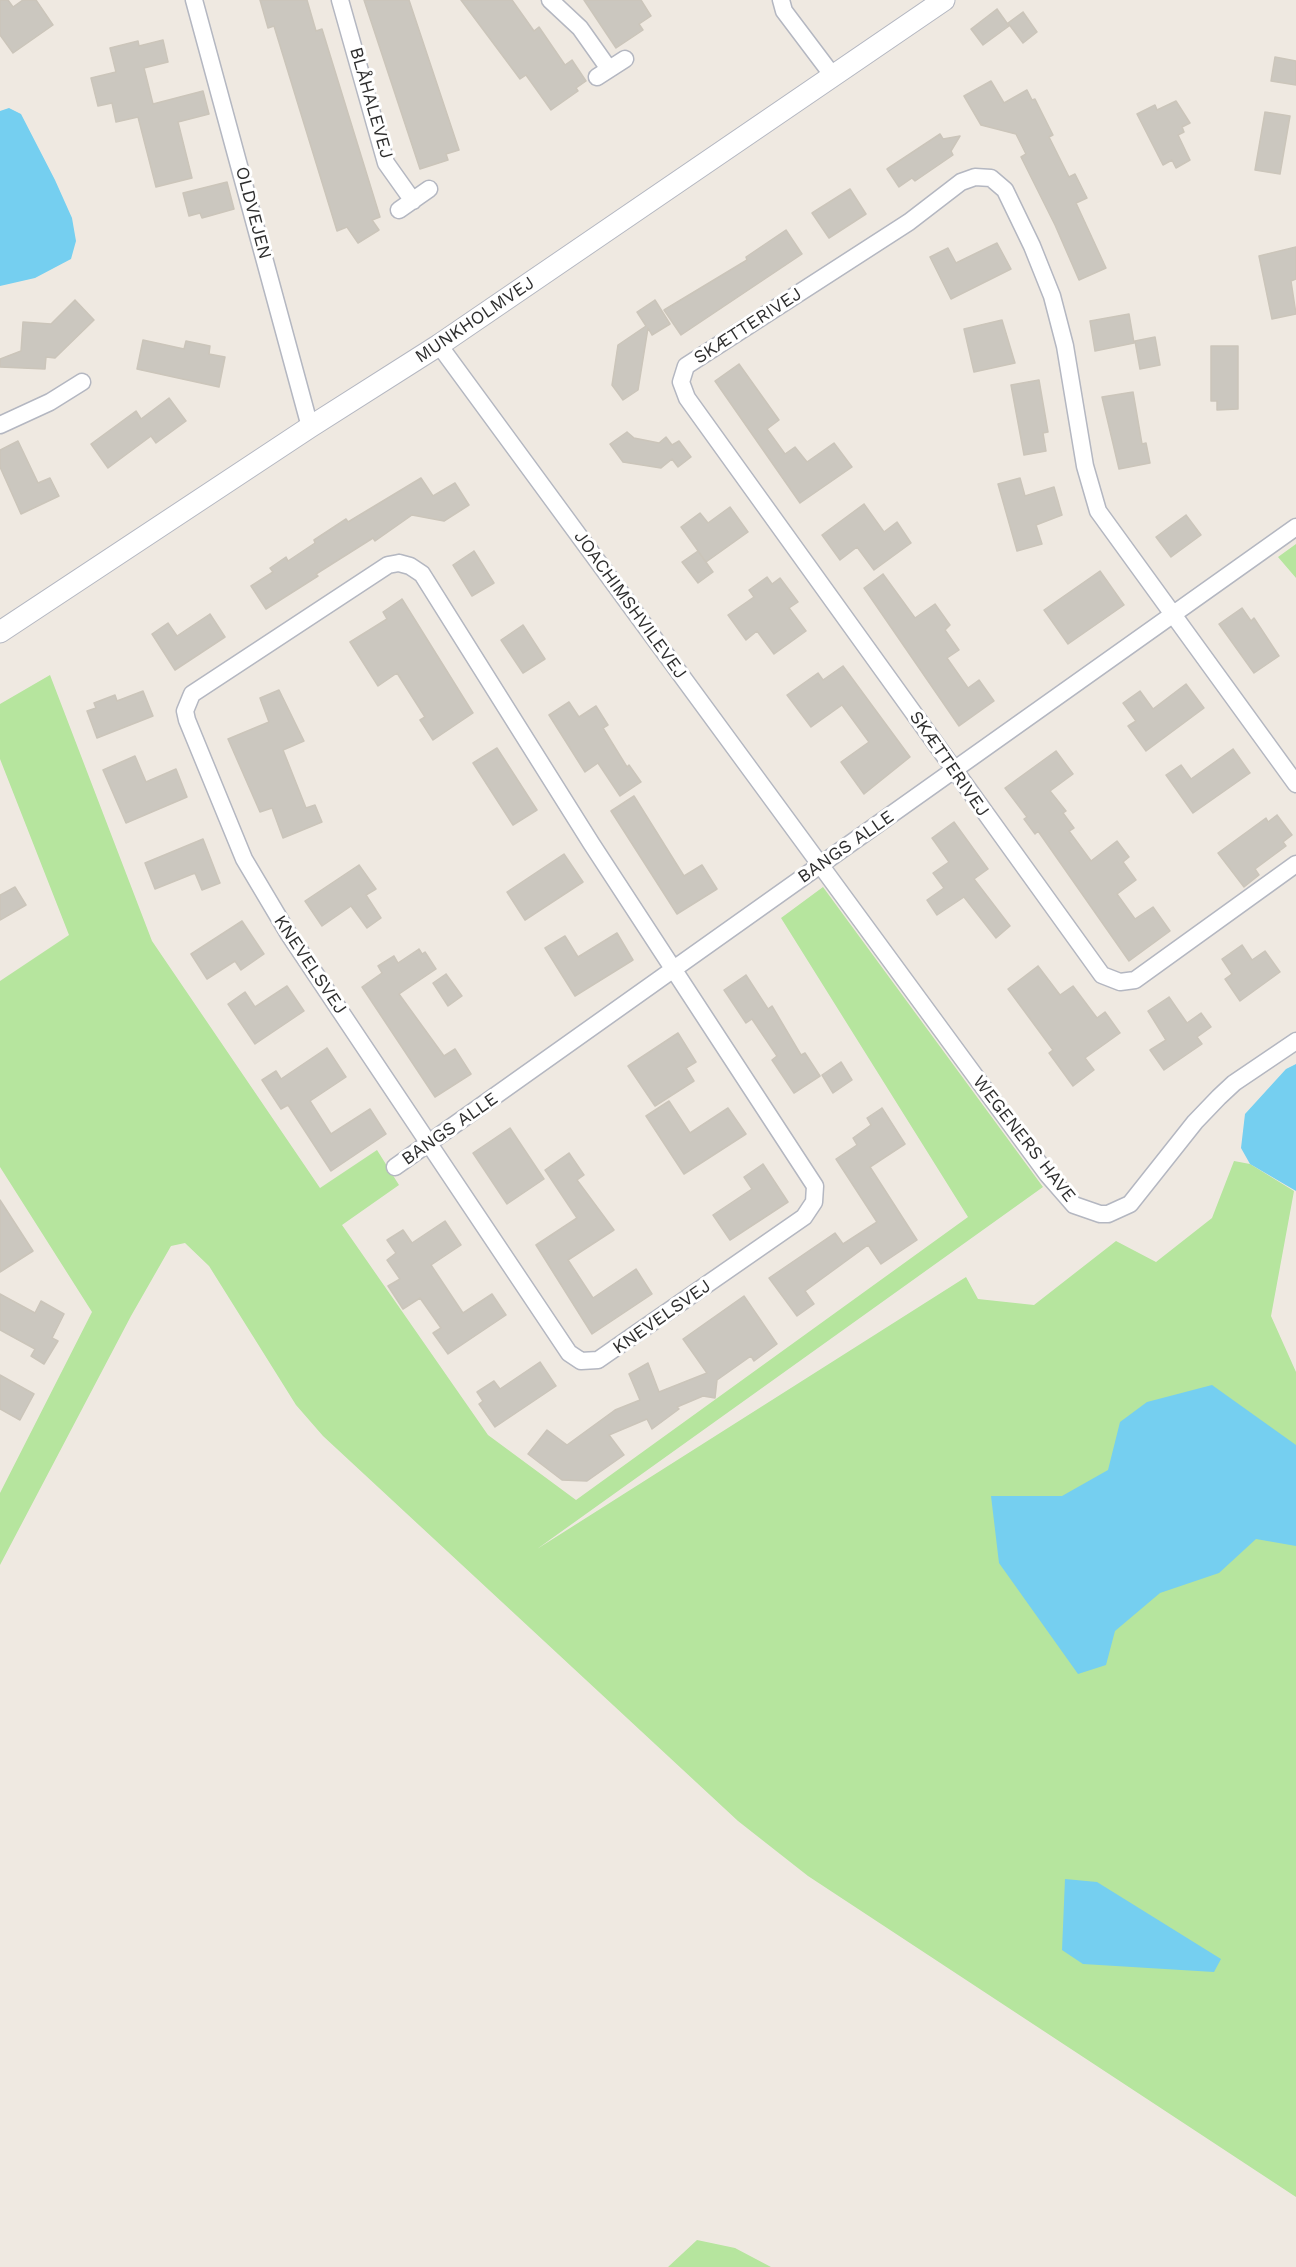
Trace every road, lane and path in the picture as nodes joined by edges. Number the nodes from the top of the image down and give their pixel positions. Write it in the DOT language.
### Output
graph roads {
  1 [pos="194,0"];
  2 [pos="340,0"];
  3 [pos="550,0"];
  4 [pos="781,0"];
  5 [pos="944,0"];
  6 [pos="625,59"];
  7 [pos="832,76"];
  8 [pos="429,189"];
  9 [pos="440,345"];
  10 [pos="82,381"];
  11 [pos="0,425"];
  12 [pos="310,427"];
  13 [pos="1296,526"];
  14 [pos="1172,615"];
  15 [pos="0,632"];
  16 [pos="954,770"];
  17 [pos="1296,784"];
  18 [pos="1296,864"];
  19 [pos="820,865"];
  20 [pos="674,969"];
  21 [pos="1296,1041"];
  22 [pos="429,1144"];
  23 [pos="395,1167"];
  1 -- 12 [label="street, OLDVEJEN"];
  2 -- 8 [label="street, BLÅHALEVEJ"];
  3 -- 6 [label="street"];
  4 -- 7 [label="street"];
  5 -- 7 [label="street, MUNKHOLMVEJ"];
  7 -- 9 [label="street, MUNKHOLMVEJ"];
  9 -- 12 [label="street, MUNKHOLMVEJ"];
  9 -- 19 [label="street, JOACHIMSHVILEVEJ"];
  10 -- 11 [label="street"];
  12 -- 15 [label="street, MUNKHOLMVEJ"];
  13 -- 14 [label="street, BANGS ALLE"];
  14 -- 16 [label="street, BANGS ALLE"];
  14 -- 16 [label="street, SKÆTTERIVEJ"];
  14 -- 17 [label="street, SKÆTTERIVEJ"];
  16 -- 18 [label="street, SKÆTTERIVEJ"];
  16 -- 19 [label="street, BANGS ALLE"];
  19 -- 20 [label="street, BANGS ALLE"];
  19 -- 21 [label="street, WEGENERS HAVE"];
  20 -- 22 [label="street, BANGS ALLE"];
  20 -- 22 [label="street, KNEVELSVEJ"];
  20 -- 22 [label="street, KNEVELSVEJ"];
  22 -- 23 [label="street, BANGS ALLE"];
}
